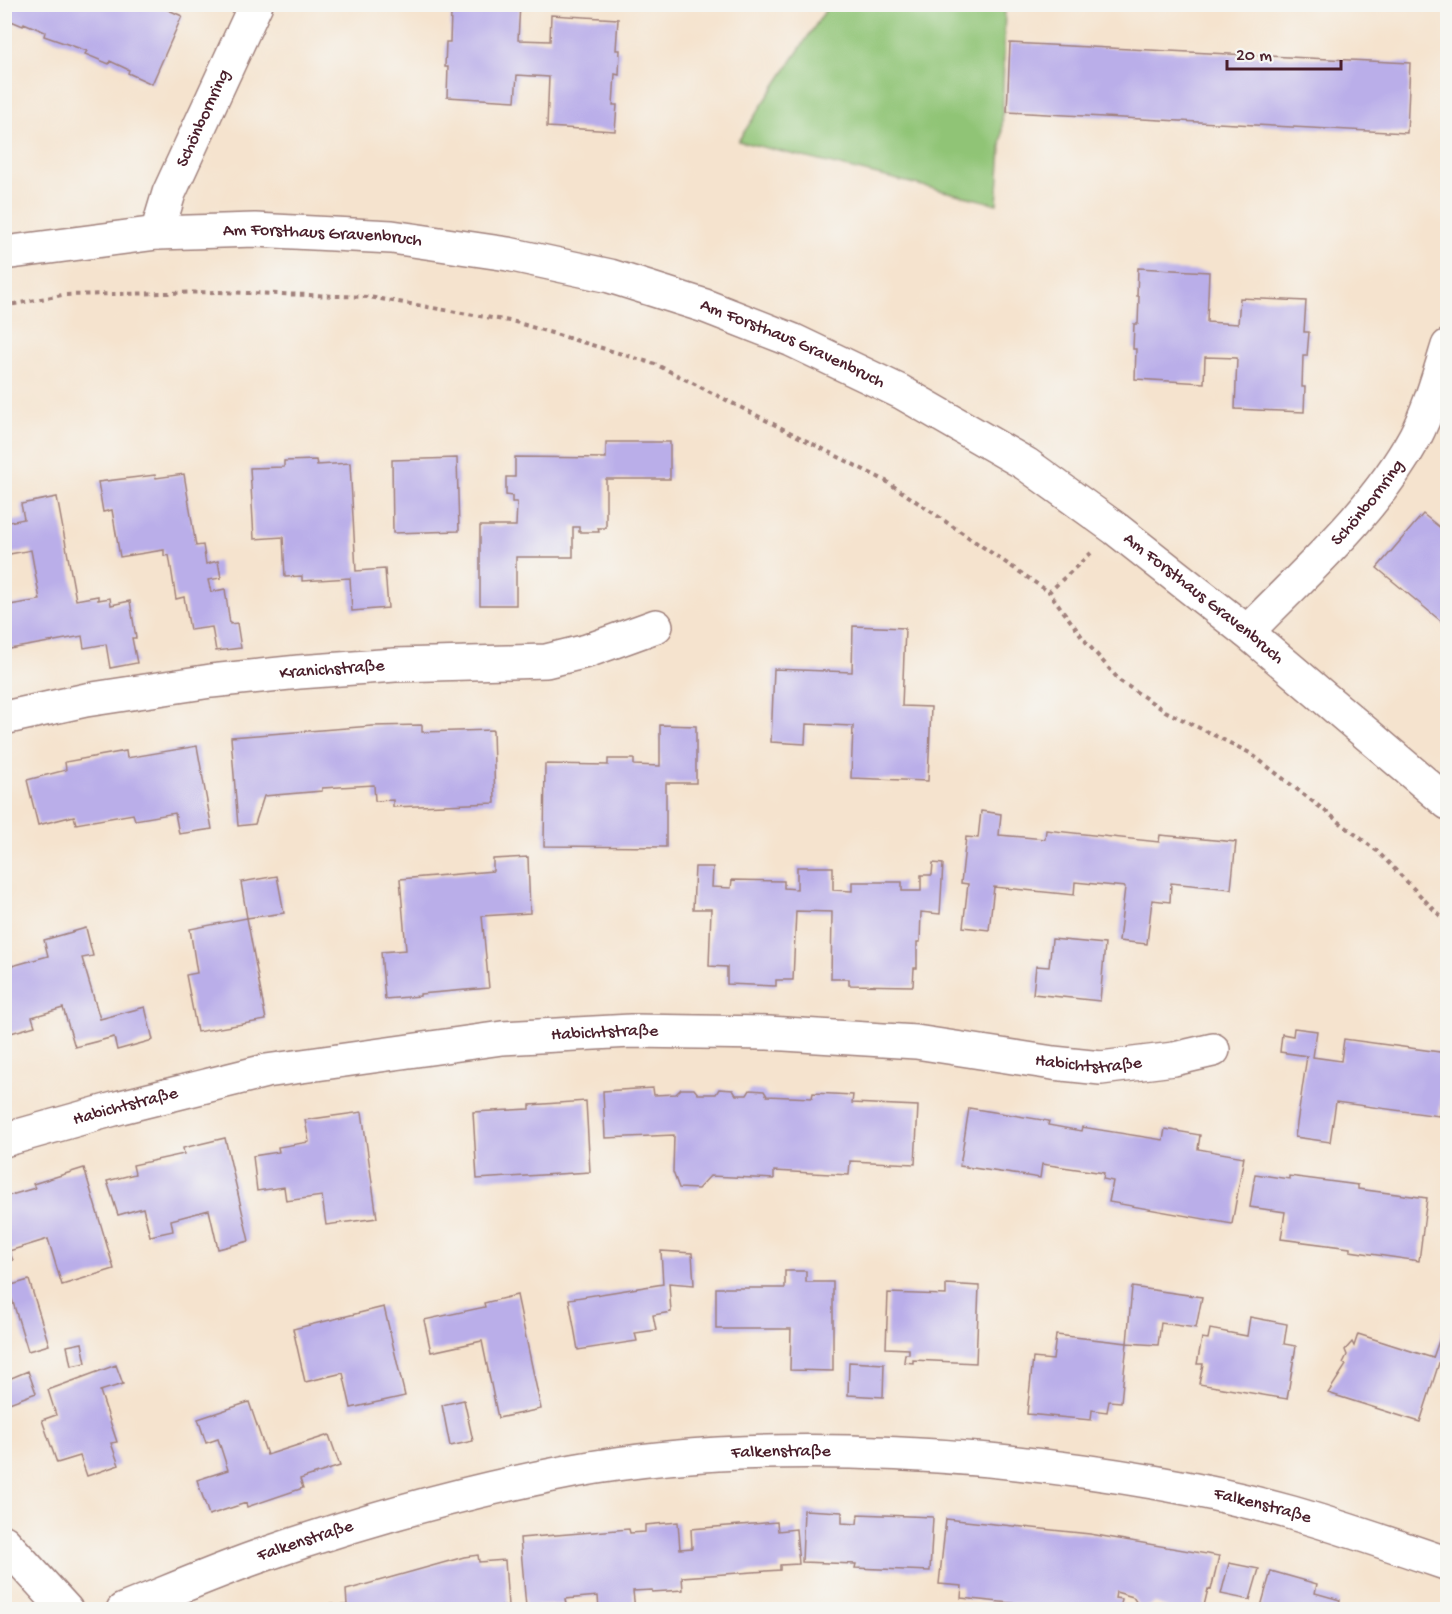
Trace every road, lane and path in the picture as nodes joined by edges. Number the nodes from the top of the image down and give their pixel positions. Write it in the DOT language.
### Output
graph roads {
  1 [pos="256,4"];
  2 [pos="157,233"];
  3 [pos="4,253"];
  4 [pos="4,306"];
  5 [pos="1448,346"];
  6 [pos="1116,529"];
  7 [pos="1049,592"];
  8 [pos="656,626"];
  9 [pos="1247,632"];
  10 [pos="4,718"];
  11 [pos="1448,803"];
  12 [pos="1448,924"];
  13 [pos="1213,1050"];
  14 [pos="4,1140"];
  15 [pos="4,1542"];
  16 [pos="1448,1564"];
  17 [pos="66,1610"];
  18 [pos="123,1610"];
  1 -- 2 [label="street, Schönbornring"];
  2 -- 3 [label="street, Am Forsthaus Gravenbruch"];
  2 -- 6 [label="street, Am Forsthaus Gravenbruch"];
  4 -- 7 [label="path"];
  5 -- 9 [label="street, Schönbornring"];
  6 -- 7 [label="path"];
  6 -- 9 [label="street, Am Forsthaus Gravenbruch"];
  7 -- 12 [label="path"];
  8 -- 10 [label="street, Kranichstraße"];
  9 -- 11 [label="street, Am Forsthaus Gravenbruch"];
  13 -- 14 [label="street, Habichtstraße"];
  15 -- 17 [label="street"];
  16 -- 18 [label="street, Falkenstraße"];
}
